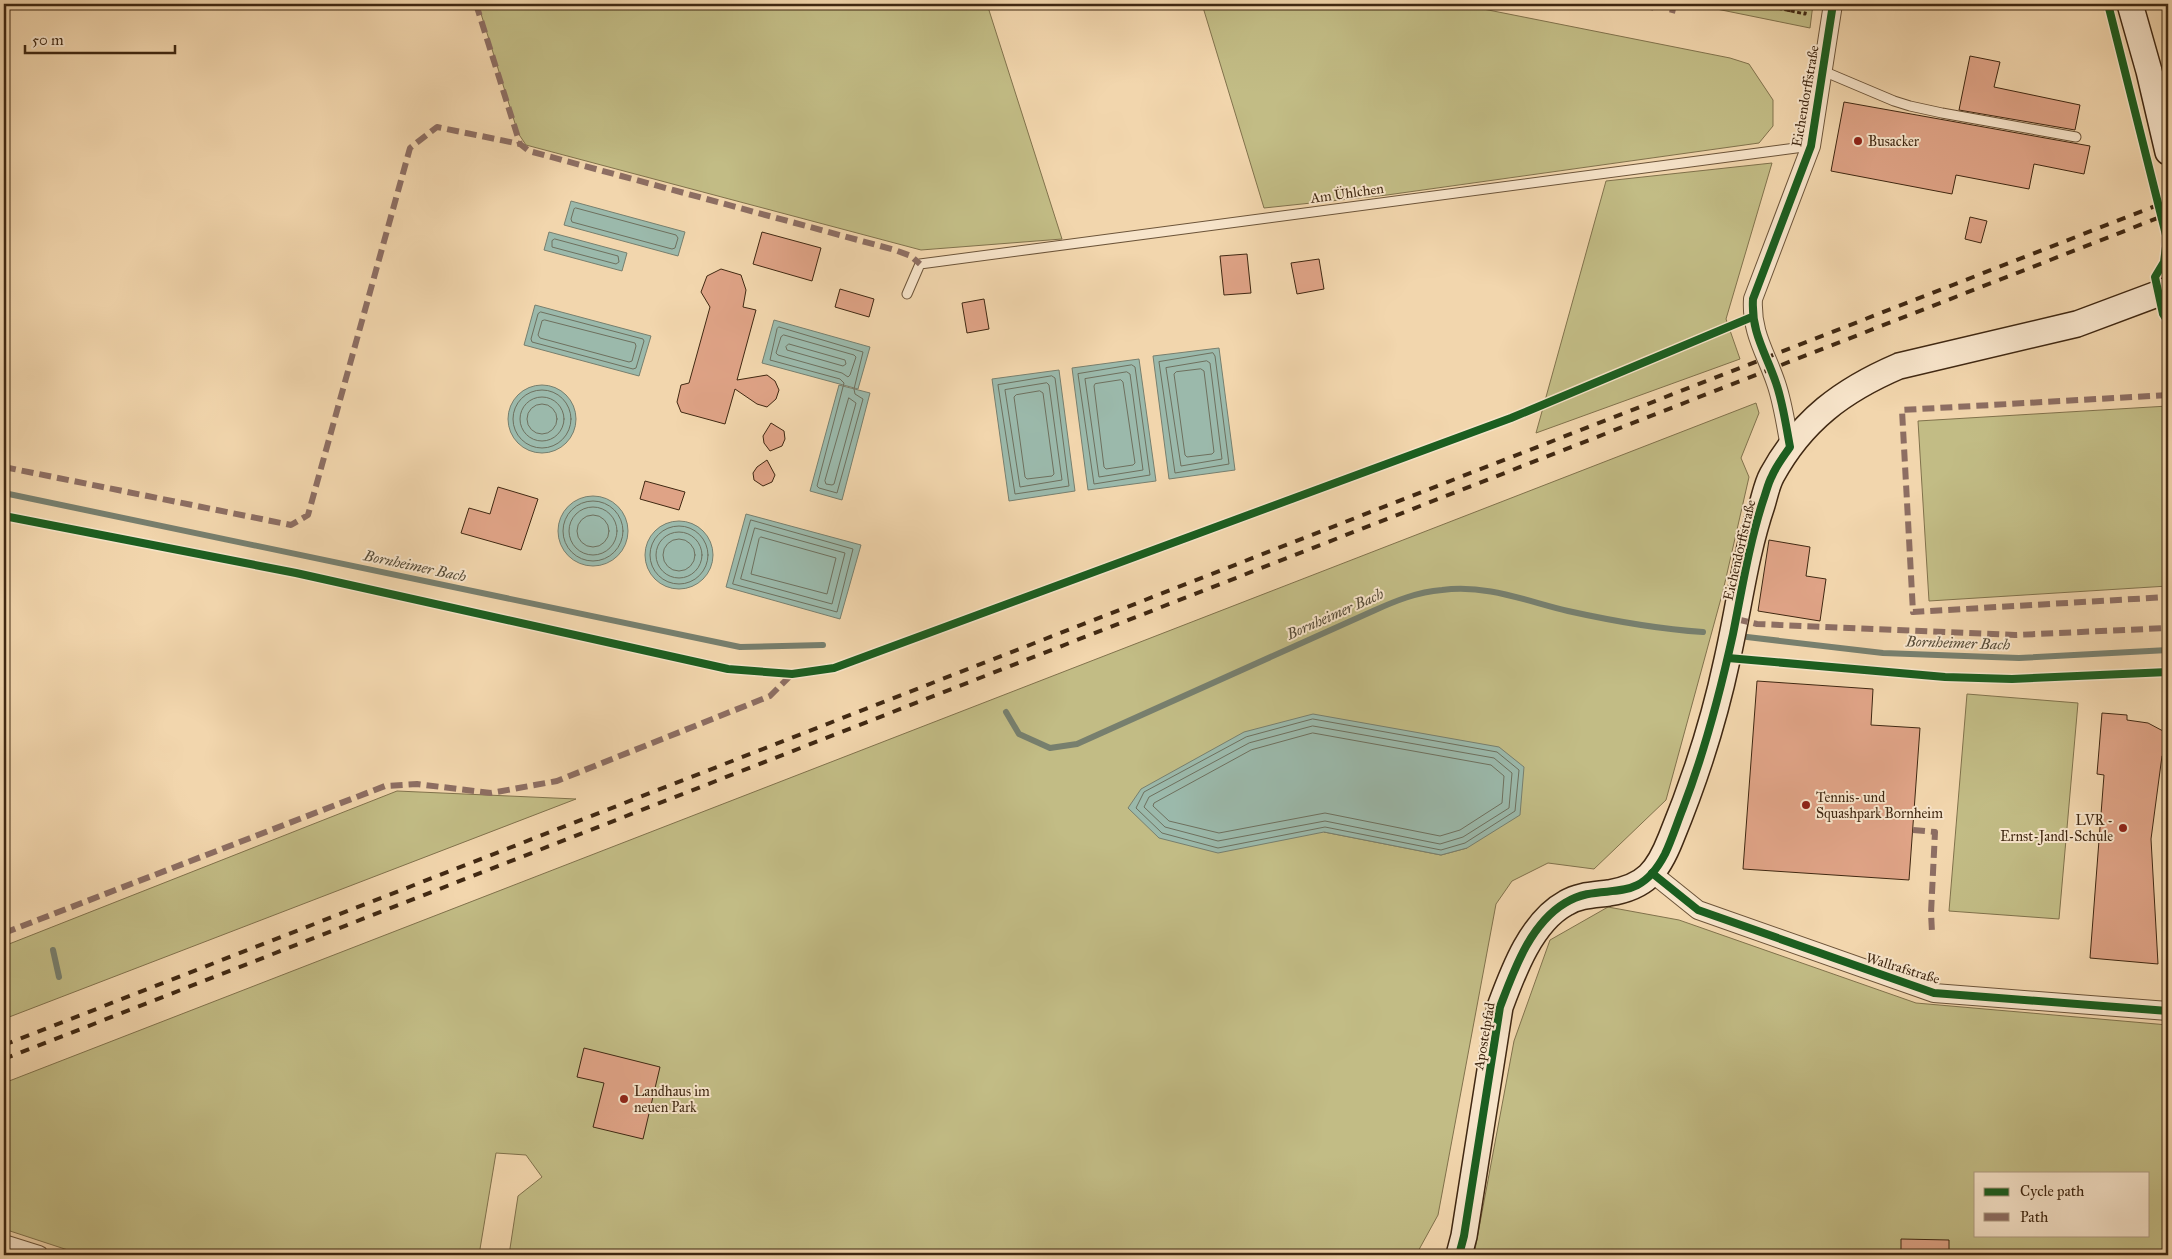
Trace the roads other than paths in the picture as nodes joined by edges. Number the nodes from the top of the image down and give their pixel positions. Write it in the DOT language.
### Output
graph roads {
  1 [pos="1833,4"];
  2 [pos="2130,4"];
  3 [pos="1824,71"];
  4 [pos="2076,137"];
  5 [pos="1811,146"];
  6 [pos="2168,152"];
  7 [pos="2168,290"];
  8 [pos="907,294"];
  9 [pos="1790,447"];
  10 [pos="1652,873"];
  11 [pos="2168,1011"];
  12 [pos="4,1244"];
  13 [pos="39,1255"];
  14 [pos="1459,1255"];
  1 -- 3 [label="street, Eichendorffstraße"];
  2 -- 6 [label="street"];
  3 -- 4 [label="lane"];
  3 -- 5 [label="street, Eichendorffstraße"];
  5 -- 8 [label="lane, Am Ühlchen"];
  5 -- 9 [label="street, Eichendorffstraße"];
  7 -- 9 [label="street, Eichendorffstraße"];
  9 -- 10 [label="street, Eichendorffstraße"];
  10 -- 11 [label="street, Wallrafstraße"];
  10 -- 14 [label="street, Apostelpfad"];
  12 -- 13 [label="street"];
}
